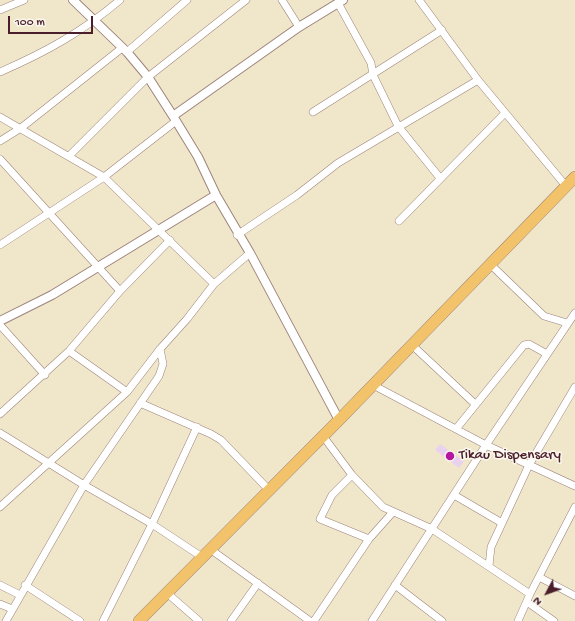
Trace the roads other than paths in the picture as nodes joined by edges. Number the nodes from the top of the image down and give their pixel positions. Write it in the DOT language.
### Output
graph roads {
  1 [pos="24,0"];
  2 [pos="73,0"];
  3 [pos="120,0"];
  4 [pos="188,0"];
  5 [pos="246,0"];
  6 [pos="282,0"];
  7 [pos="419,0"];
  8 [pos="341,1"];
  9 [pos="0,10"];
  10 [pos="95,22"];
  11 [pos="299,26"];
  12 [pos="442,30"];
  13 [pos="125,50"];
  14 [pos="0,72"];
  15 [pos="373,75"];
  16 [pos="148,77"];
  17 [pos="478,80"];
  18 [pos="313,112"];
  19 [pos="505,113"];
  20 [pos="0,116"];
  21 [pos="174,118"];
  22 [pos="398,126"];
  23 [pos="21,128"];
  24 [pos="0,141"];
  25 [pos="69,156"];
  26 [pos="0,159"];
  27 [pos="104,177"];
  28 [pos="575,177"];
  29 [pos="440,178"];
  30 [pos="566,186"];
  31 [pos="216,195"];
  32 [pos="50,213"];
  33 [pos="399,221"];
  34 [pos="159,230"];
  35 [pos="237,235"];
  36 [pos="170,240"];
  37 [pos="0,245"];
  38 [pos="250,254"];
  39 [pos="490,264"];
  40 [pos="98,267"];
  41 [pos="214,284"];
  42 [pos="120,291"];
  43 [pos="574,316"];
  44 [pos="0,321"];
  45 [pos="567,323"];
  46 [pos="0,325"];
  47 [pos="412,345"];
  48 [pos="160,348"];
  49 [pos="69,351"];
  50 [pos="547,354"];
  51 [pos="45,375"];
  52 [pos="373,385"];
  53 [pos="575,387"];
  54 [pos="127,392"];
  55 [pos="140,403"];
  56 [pos="475,404"];
  57 [pos="0,414"];
  58 [pos="339,420"];
  59 [pos="197,427"];
  60 [pos="456,429"];
  61 [pos="0,433"];
  62 [pos="323,436"];
  63 [pos="486,445"];
  64 [pos="48,462"];
  65 [pos="529,465"];
  66 [pos="352,475"];
  67 [pos="84,485"];
  68 [pos="575,486"];
  69 [pos="269,490"];
  70 [pos="454,494"];
  71 [pos="0,507"];
  72 [pos="575,507"];
  73 [pos="393,512"];
  74 [pos="502,523"];
  75 [pos="152,524"];
  76 [pos="432,529"];
  77 [pos="369,539"];
  78 [pos="206,553"];
  79 [pos="488,566"];
  80 [pos="539,576"];
  81 [pos="258,582"];
  82 [pos="0,585"];
  83 [pos="25,585"];
  84 [pos="396,586"];
  85 [pos="166,593"];
  86 [pos="530,594"];
  87 [pos="20,595"];
  88 [pos="575,596"];
  89 [pos="527,602"];
  90 [pos="0,604"];
  91 [pos="12,609"];
  92 [pos="6,621"];
  93 [pos="80,621"];
  94 [pos="103,621"];
  95 [pos="139,621"];
  96 [pos="199,621"];
  97 [pos="231,621"];
  98 [pos="310,621"];
  99 [pos="314,621"];
  100 [pos="372,621"];
  101 [pos="442,621"];
  102 [pos="518,621"];
  103 [pos="554,621"];
  1 -- 9 [label="street"];
  2 -- 10 [label="street"];
  3 -- 10 [label="street"];
  4 -- 13 [label="street"];
  5 -- 16 [label="street"];
  6 -- 11 [label="street"];
  7 -- 12 [label="street"];
  8 -- 11 [label="street"];
  8 -- 15 [label="street"];
  10 -- 13 [label="street"];
  10 -- 14 [label="street"];
  11 -- 21 [label="street"];
  12 -- 15 [label="street"];
  12 -- 17 [label="street"];
  13 -- 16 [label="street"];
  13 -- 23 [label="street"];
  15 -- 18 [label="street"];
  15 -- 22 [label="street"];
  16 -- 21 [label="street"];
  16 -- 25 [label="street"];
  17 -- 19 [label="street"];
  17 -- 22 [label="street"];
  19 -- 29 [label="street"];
  19 -- 30 [label="street"];
  20 -- 23 [label="street"];
  21 -- 27 [label="street"];
  21 -- 31 [label="street"];
  22 -- 29 [label="street"];
  22 -- 35 [label="street"];
  23 -- 24 [label="street"];
  23 -- 25 [label="street"];
  25 -- 27 [label="street"];
  26 -- 32 [label="street"];
  27 -- 32 [label="street"];
  27 -- 34 [label="street"];
  28 -- 30 [label="main road"];
  29 -- 33 [label="street"];
  30 -- 39 [label="main road"];
  31 -- 34 [label="street"];
  31 -- 35 [label="street"];
  32 -- 37 [label="street"];
  32 -- 40 [label="street"];
  34 -- 36 [label="street"];
  34 -- 40 [label="street"];
  35 -- 38 [label="street"];
  36 -- 41 [label="street"];
  36 -- 42 [label="street"];
  38 -- 41 [label="street"];
  38 -- 58 [label="street"];
  39 -- 45 [label="street"];
  39 -- 47 [label="main road"];
  40 -- 42 [label="street"];
  40 -- 44 [label="street"];
  41 -- 48 [label="street"];
  42 -- 49 [label="street"];
  43 -- 45 [label="street"];
  45 -- 50 [label="street"];
  46 -- 51 [label="street"];
  47 -- 52 [label="main road"];
  47 -- 56 [label="street"];
  48 -- 54 [label="street"];
  48 -- 55 [label="street"];
  49 -- 51 [label="street"];
  49 -- 54 [label="street"];
  50 -- 56 [label="street"];
  50 -- 63 [label="street"];
  51 -- 57 [label="street"];
  52 -- 58 [label="main road"];
  52 -- 60 [label="street"];
  53 -- 65 [label="street"];
  54 -- 64 [label="street"];
  55 -- 59 [label="street"];
  55 -- 67 [label="street"];
  56 -- 60 [label="street"];
  58 -- 62 [label="main road"];
  59 -- 69 [label="street"];
  59 -- 75 [label="street"];
  60 -- 63 [label="street"];
  61 -- 64 [label="street"];
  62 -- 66 [label="street"];
  62 -- 69 [label="main road"];
  63 -- 65 [label="street"];
  63 -- 70 [label="street"];
  64 -- 67 [label="street"];
  64 -- 71 [label="street"];
  65 -- 68 [label="street"];
  65 -- 74 [label="street"];
  66 -- 73 [label="street"];
  66 -- 77 [label="street"];
  67 -- 75 [label="street"];
  67 -- 83 [label="street"];
  69 -- 78 [label="main road"];
  70 -- 74 [label="street"];
  70 -- 76 [label="street"];
  72 -- 80 [label="street"];
  73 -- 76 [label="street"];
  73 -- 77 [label="street"];
  74 -- 79 [label="street"];
  75 -- 78 [label="street"];
  75 -- 94 [label="street"];
  76 -- 79 [label="street"];
  76 -- 84 [label="street"];
  77 -- 99 [label="street"];
  78 -- 81 [label="street"];
  78 -- 85 [label="main road"];
  79 -- 86 [label="street"];
  80 -- 86 [label="street"];
  80 -- 88 [label="street"];
  81 -- 97 [label="street"];
  81 -- 98 [label="street"];
  82 -- 87 [label="street"];
  83 -- 87 [label="street"];
  83 -- 93 [label="street"];
  84 -- 100 [label="street"];
  84 -- 101 [label="street"];
  85 -- 95 [label="main road"];
  85 -- 96 [label="street"];
  86 -- 89 [label="street"];
  87 -- 91 [label="street"];
  89 -- 102 [label="street"];
  89 -- 103 [label="street"];
  90 -- 91 [label="street"];
  91 -- 92 [label="street"];
}
